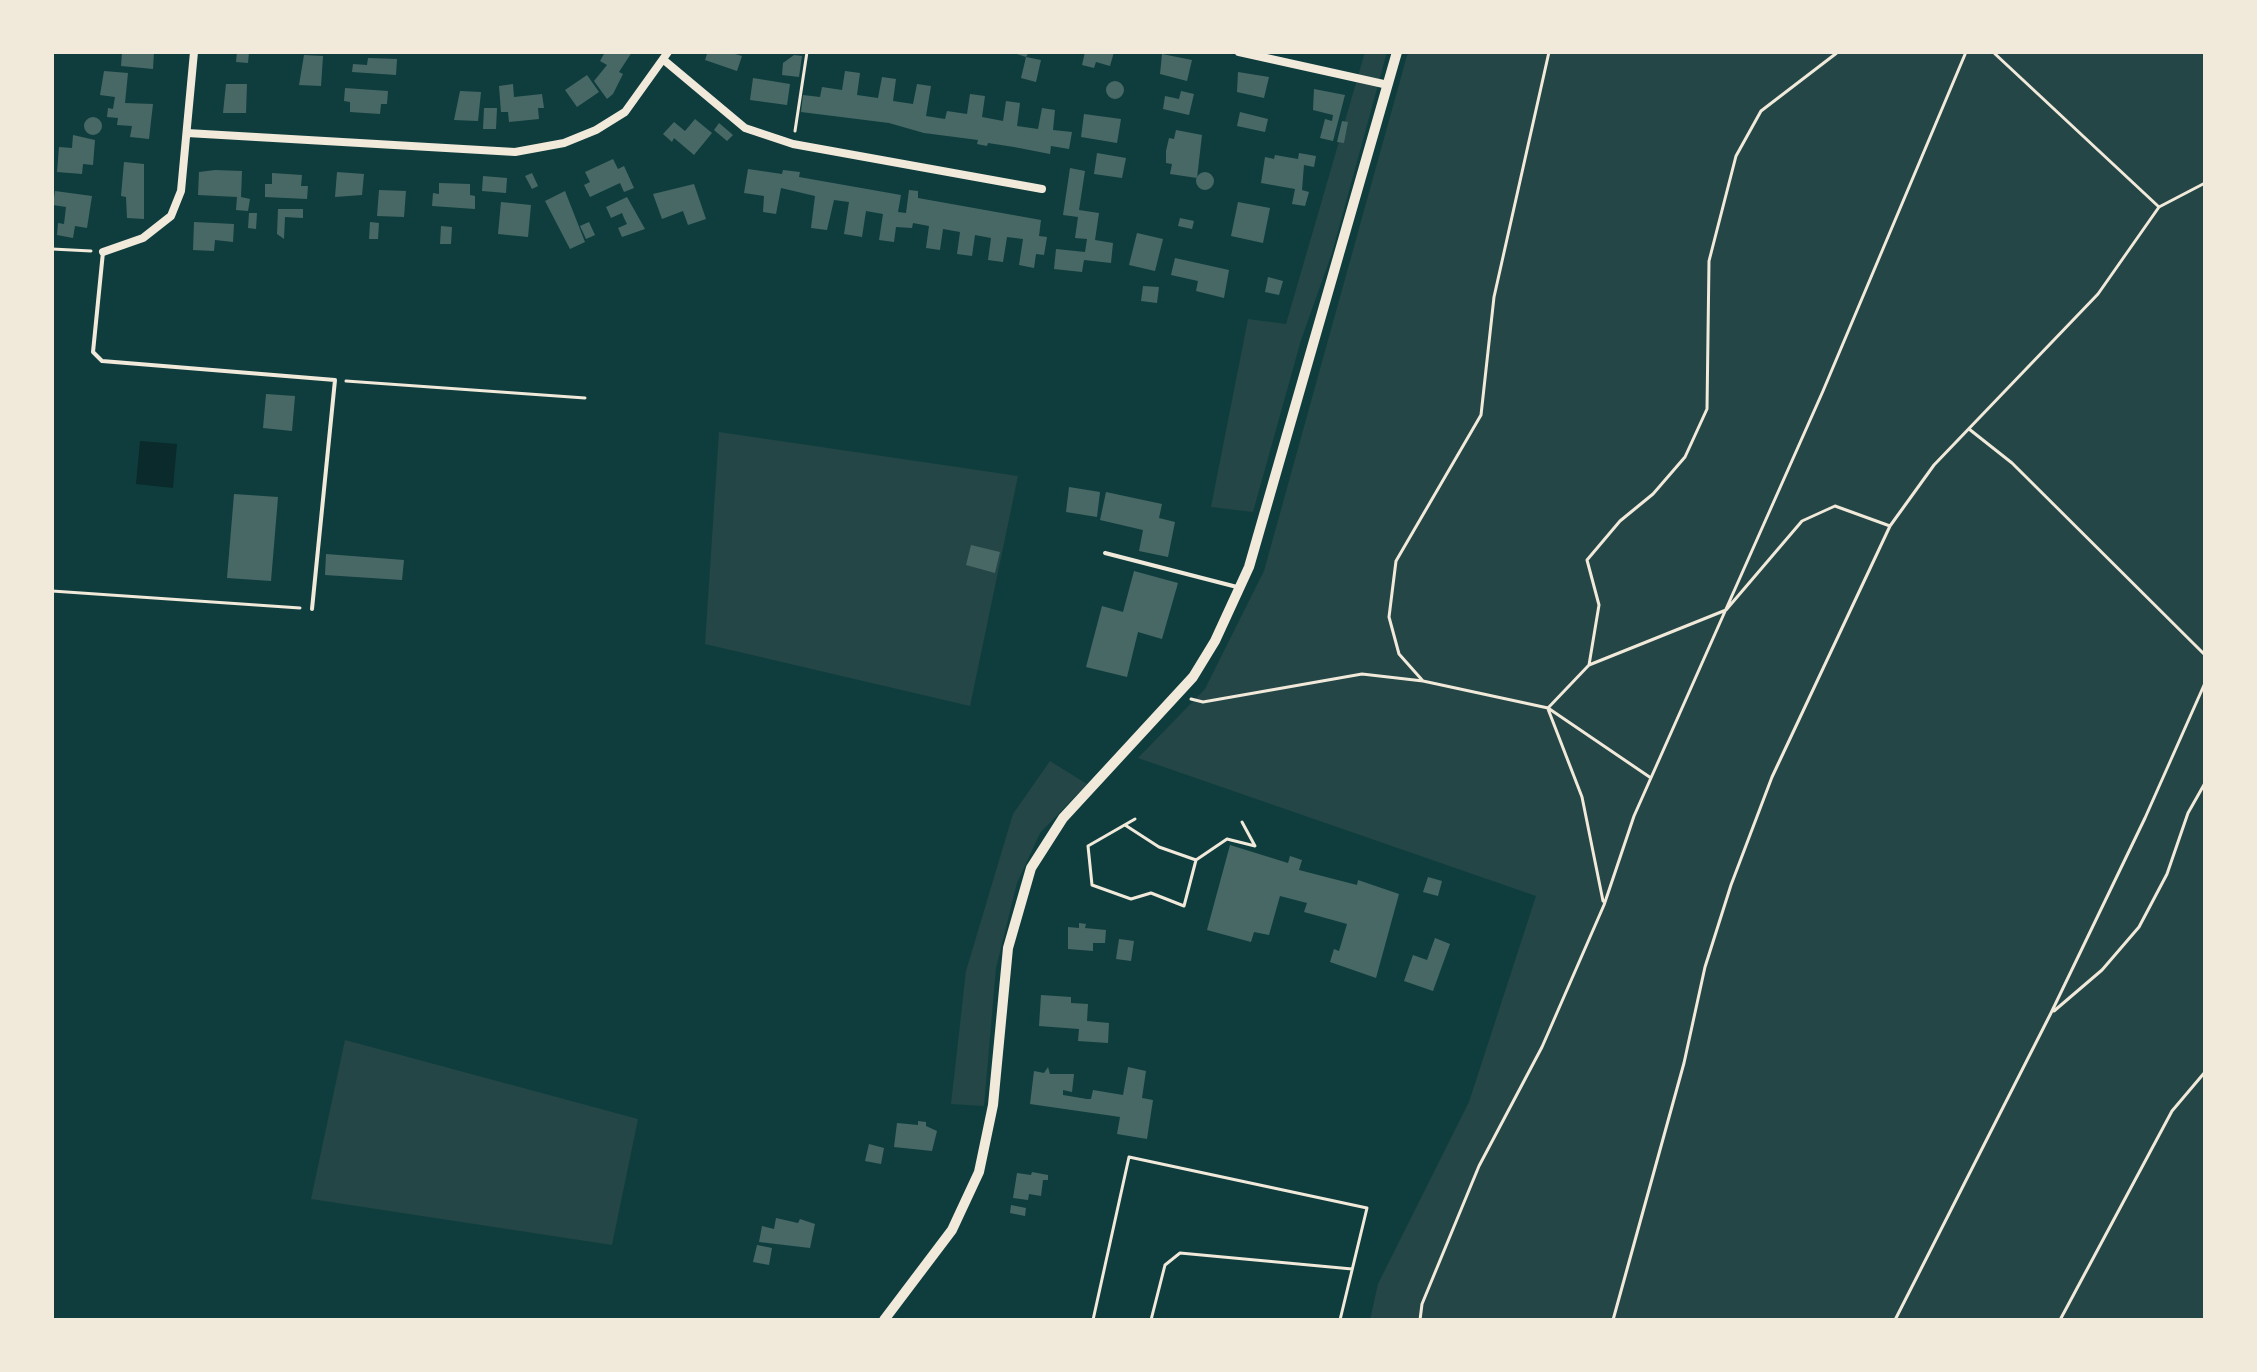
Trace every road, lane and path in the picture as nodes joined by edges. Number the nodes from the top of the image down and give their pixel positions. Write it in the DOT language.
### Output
graph roads {
  1 [pos="194,52"];
  2 [pos="807,52"];
  3 [pos="1239,52"];
  4 [pos="1397,52"];
  5 [pos="1549,52"];
  6 [pos="1838,52"];
  7 [pos="1966,52"];
  8 [pos="1993,52"];
  9 [pos="667,56"];
  10 [pos="1388,85"];
  11 [pos="187,133"];
  12 [pos="793,144"];
  13 [pos="2205,183"];
  14 [pos="1042,189"];
  15 [pos="2159,207"];
  16 [pos="52,249"];
  17 [pos="103,252"];
  18 [pos="335,380"];
  19 [pos="585,398"];
  20 [pos="1969,429"];
  21 [pos="1890,526"];
  22 [pos="1105,553"];
  23 [pos="1240,588"];
  24 [pos="52,591"];
  25 [pos="312,609"];
  26 [pos="1726,610"];
  27 [pos="2205,655"];
  28 [pos="1589,665"];
  29 [pos="1423,681"];
  30 [pos="2205,683"];
  31 [pos="1179,696"];
  32 [pos="1548,708"];
  33 [pos="1651,778"];
  34 [pos="2205,783"];
  35 [pos="1135,819"];
  36 [pos="1242,822"];
  37 [pos="1125,825"];
  38 [pos="1196,860"];
  39 [pos="1604,905"];
  40 [pos="2051,1013"];
  41 [pos="2205,1072"];
  42 [pos="1352,1269"];
  43 [pos="884,1320"];
  44 [pos="1093,1320"];
  45 [pos="1151,1320"];
  46 [pos="1340,1320"];
  47 [pos="1420,1320"];
  48 [pos="1613,1320"];
  49 [pos="1895,1320"];
  50 [pos="2060,1320"];
  1 -- 11 [label="street"];
  2 -- 12 [label="path"];
  3 -- 10 [label="street"];
  4 -- 10 [label="street"];
  5 -- 29 [label="path"];
  6 -- 28 [label="path"];
  7 -- 26 [label="path"];
  8 -- 15 [label="path"];
  9 -- 11 [label="street"];
  9 -- 12 [label="street"];
  10 -- 23 [label="street"];
  11 -- 17 [label="street"];
  12 -- 14 [label="street"];
  13 -- 15 [label="path"];
  15 -- 20 [label="path"];
  16 -- 17 [label="path"];
  17 -- 18 [label="lane"];
  18 -- 19 [label="path"];
  18 -- 25 [label="lane"];
  20 -- 21 [label="path"];
  20 -- 27 [label="path"];
  21 -- 26 [label="path"];
  21 -- 48 [label="path"];
  22 -- 23 [label="lane"];
  23 -- 31 [label="street"];
  24 -- 25 [label="path"];
  26 -- 28 [label="path"];
  26 -- 33 [label="path"];
  28 -- 32 [label="path"];
  29 -- 31 [label="path"];
  29 -- 32 [label="path"];
  30 -- 40 [label="path"];
  31 -- 43 [label="street"];
  32 -- 33 [label="path"];
  32 -- 39 [label="path"];
  33 -- 39 [label="path"];
  34 -- 40 [label="path"];
  35 -- 37 [label="path"];
  36 -- 38 [label="path"];
  37 -- 38 [label="path"];
  37 -- 38 [label="path"];
  39 -- 47 [label="path"];
  40 -- 49 [label="path"];
  41 -- 50 [label="path"];
  42 -- 44 [label="path"];
  42 -- 45 [label="path"];
  42 -- 46 [label="path"];
}
